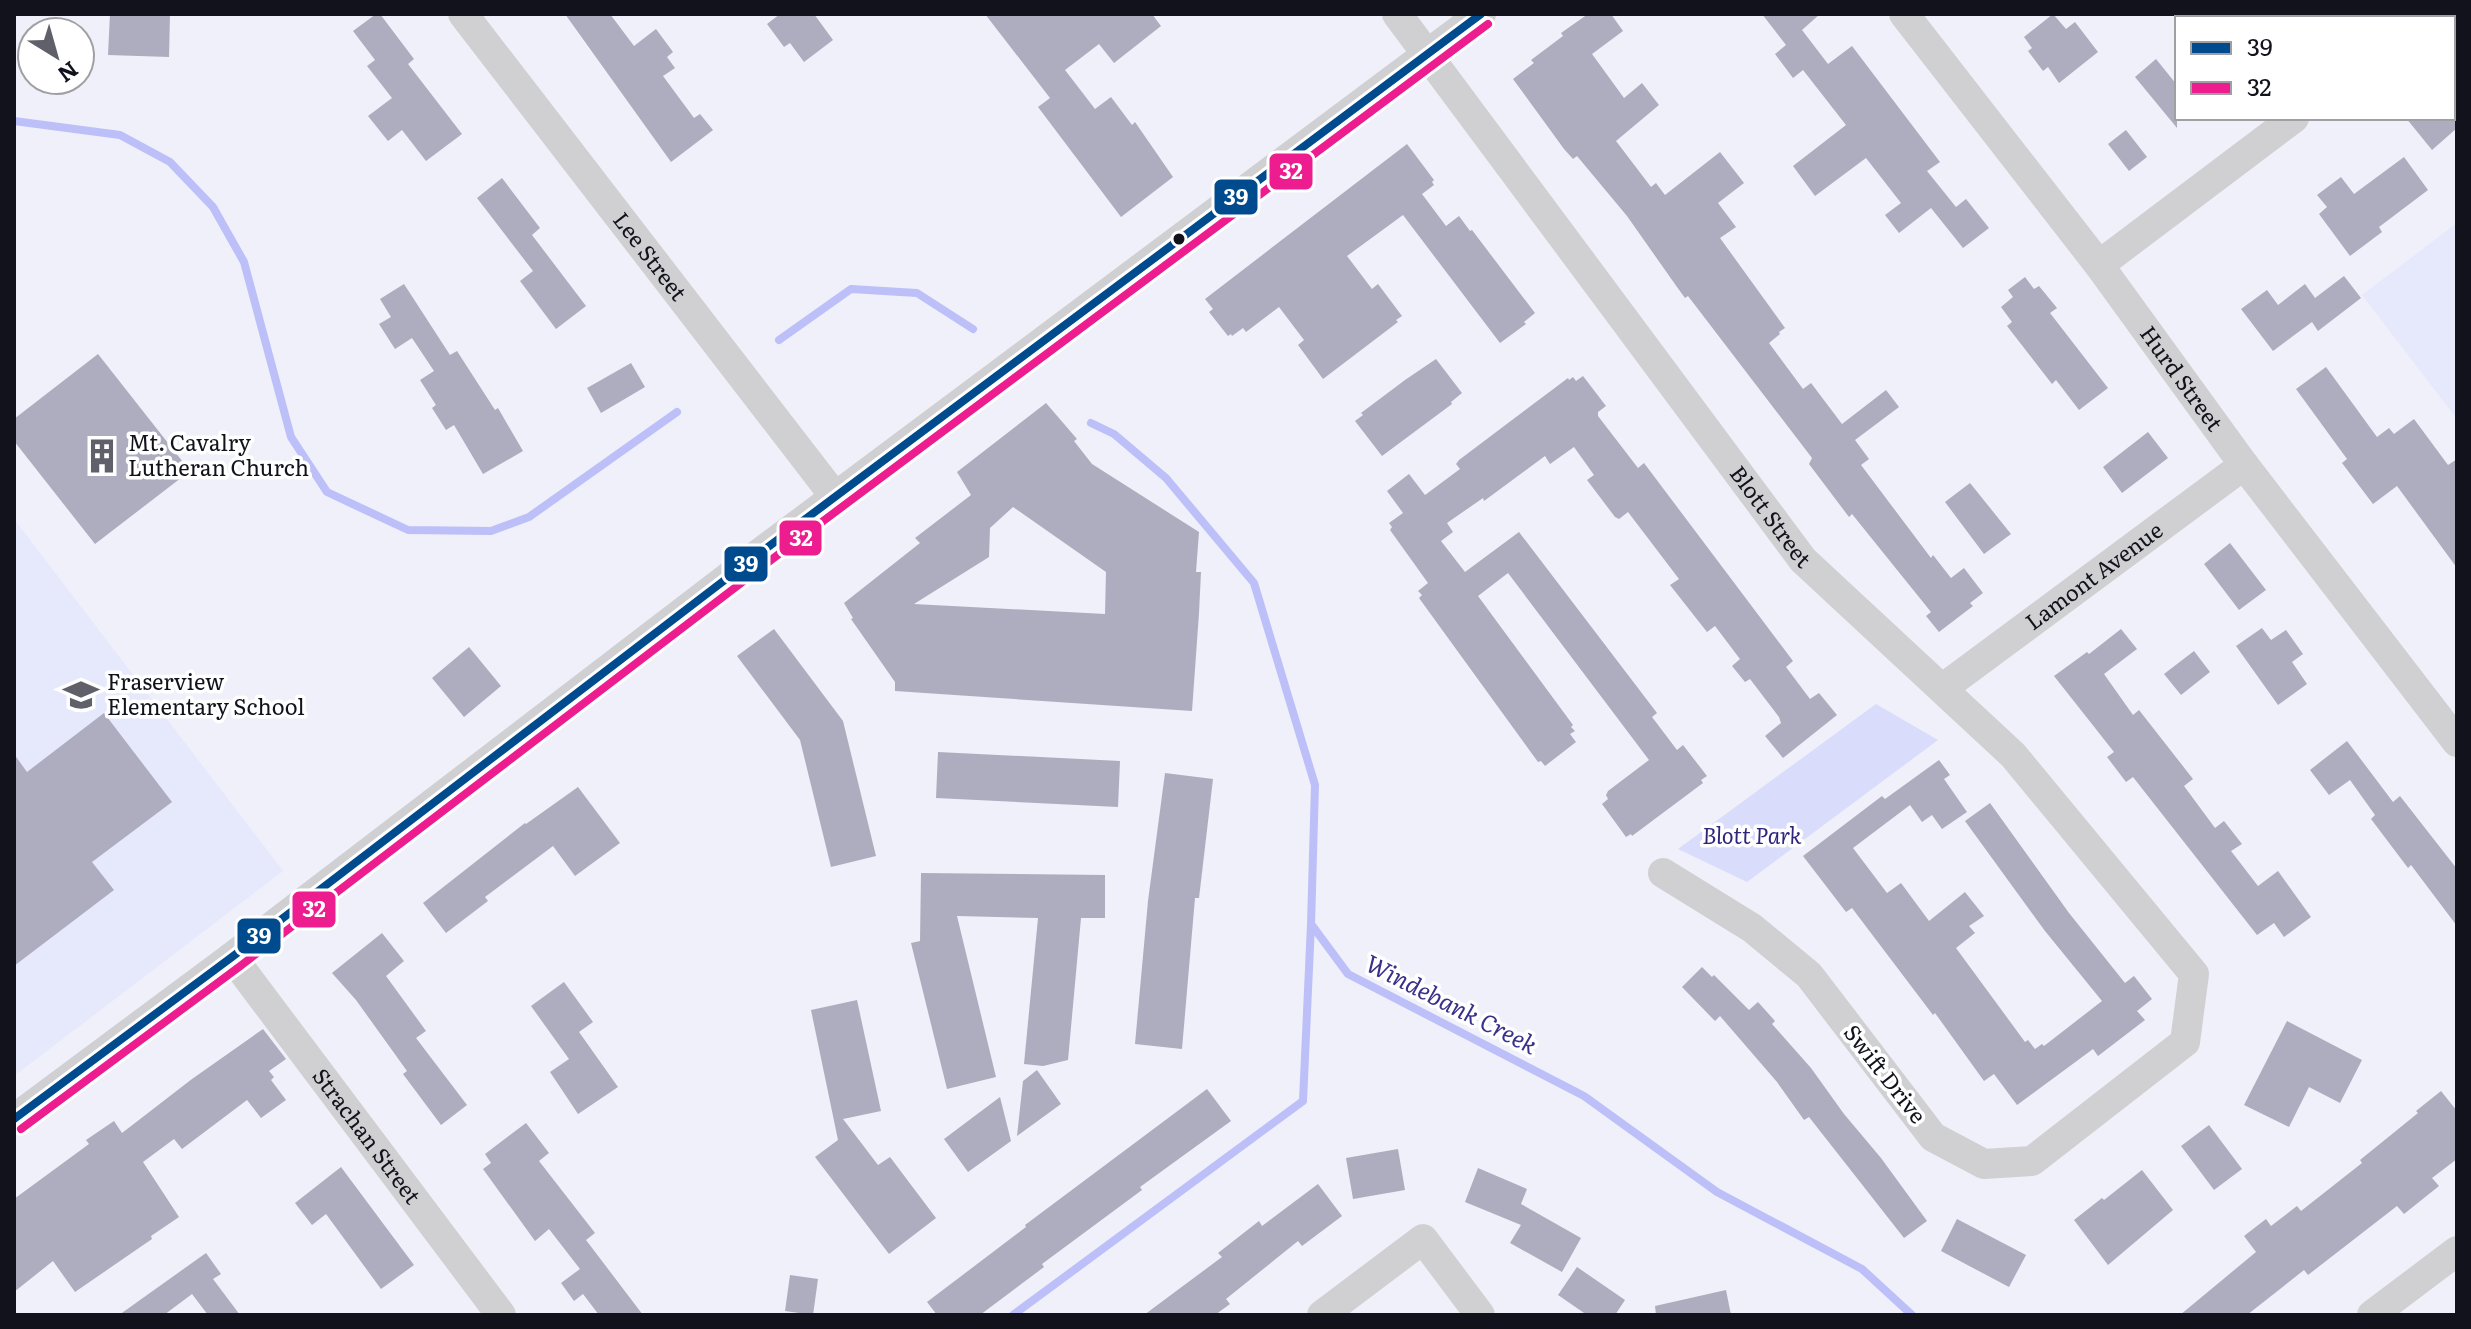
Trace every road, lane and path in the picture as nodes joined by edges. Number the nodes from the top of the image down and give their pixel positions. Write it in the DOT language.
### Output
graph roads {
  1 [pos="463,14"];
  2 [pos="1397,14"];
  3 [pos="1481,14"];
  4 [pos="1904,14"];
  5 [pos="1427,55"];
  6 [pos="2291,120"];
  7 [pos="2099,265"];
  8 [pos="2244,465"];
  9 [pos="836,498"];
  10 [pos="1943,688"];
  11 [pos="2457,742"];
  12 [pos="1663,873"];
  13 [pos="232,957"];
  14 [pos="2194,974"];
  15 [pos="14,1119"];
  16 [pos="2457,1251"];
  17 [pos="501,1315"];
  18 [pos="1322,1315"];
  19 [pos="1480,1315"];
  20 [pos="2372,1315"];
  1 -- 9 [label="street, Lee Street"];
  2 -- 5 [label="street, Blott Street"];
  3 -- 5 [label="street"];
  4 -- 7 [label="street, Hurd Street"];
  5 -- 9 [label="street"];
  5 -- 10 [label="street, Blott Street"];
  6 -- 7 [label="street"];
  7 -- 8 [label="street, Hurd Street"];
  8 -- 10 [label="street, Lamont Avenue"];
  8 -- 11 [label="street, Hurd Street"];
  9 -- 13 [label="street"];
  10 -- 14 [label="street, Blott Street"];
  12 -- 14 [label="street, Swift Drive"];
  13 -- 15 [label="street"];
  13 -- 17 [label="street, Strachan Street"];
  16 -- 20 [label="street"];
  18 -- 19 [label="street"];
}
